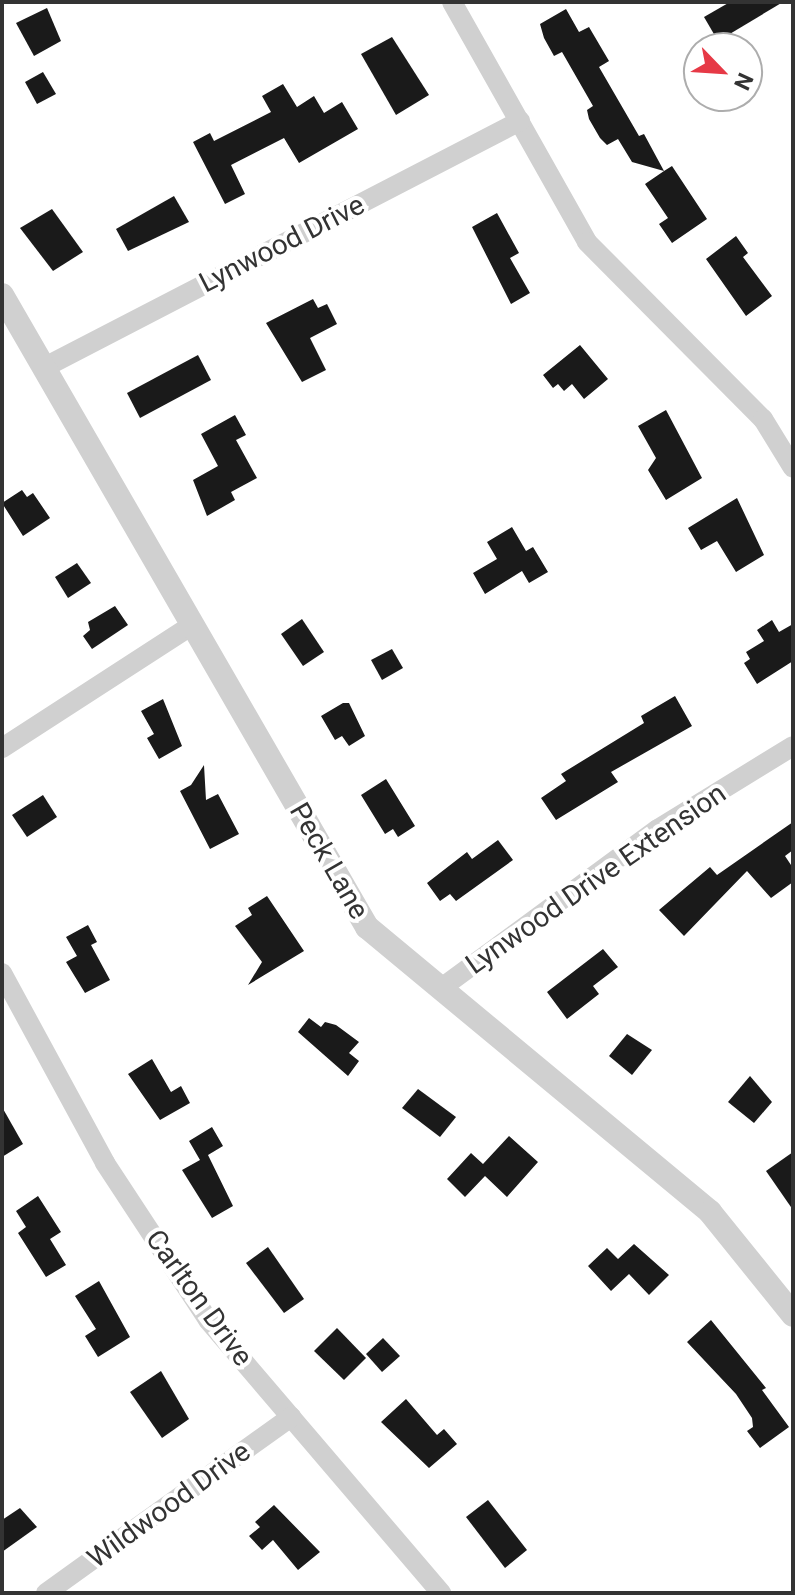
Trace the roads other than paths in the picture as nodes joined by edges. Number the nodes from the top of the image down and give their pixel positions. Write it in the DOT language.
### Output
graph roads {
  1 [pos="452,2"];
  2 [pos="520,121"];
  3 [pos="2,295"];
  4 [pos="45,367"];
  5 [pos="793,468"];
  6 [pos="192,625"];
  7 [pos="793,746"];
  8 [pos="2,748"];
  9 [pos="2,973"];
  10 [pos="440,989"];
  11 [pos="793,1315"];
  12 [pos="291,1417"];
  13 [pos="46,1593"];
  14 [pos="441,1593"];
  1 -- 2 [label="street"];
  2 -- 4 [label="street, Lynwood Drive"];
  2 -- 5 [label="street"];
  3 -- 4 [label="street, Peck Lane"];
  4 -- 6 [label="street, Peck Lane"];
  6 -- 8 [label="street"];
  6 -- 10 [label="street, Peck Lane"];
  7 -- 10 [label="street, Lynwood Drive Extension"];
  9 -- 12 [label="street, Carlton Drive"];
  10 -- 11 [label="street, Peck Lane"];
  12 -- 13 [label="street, Wildwood Drive"];
  12 -- 14 [label="street, Carlton Drive"];
}
